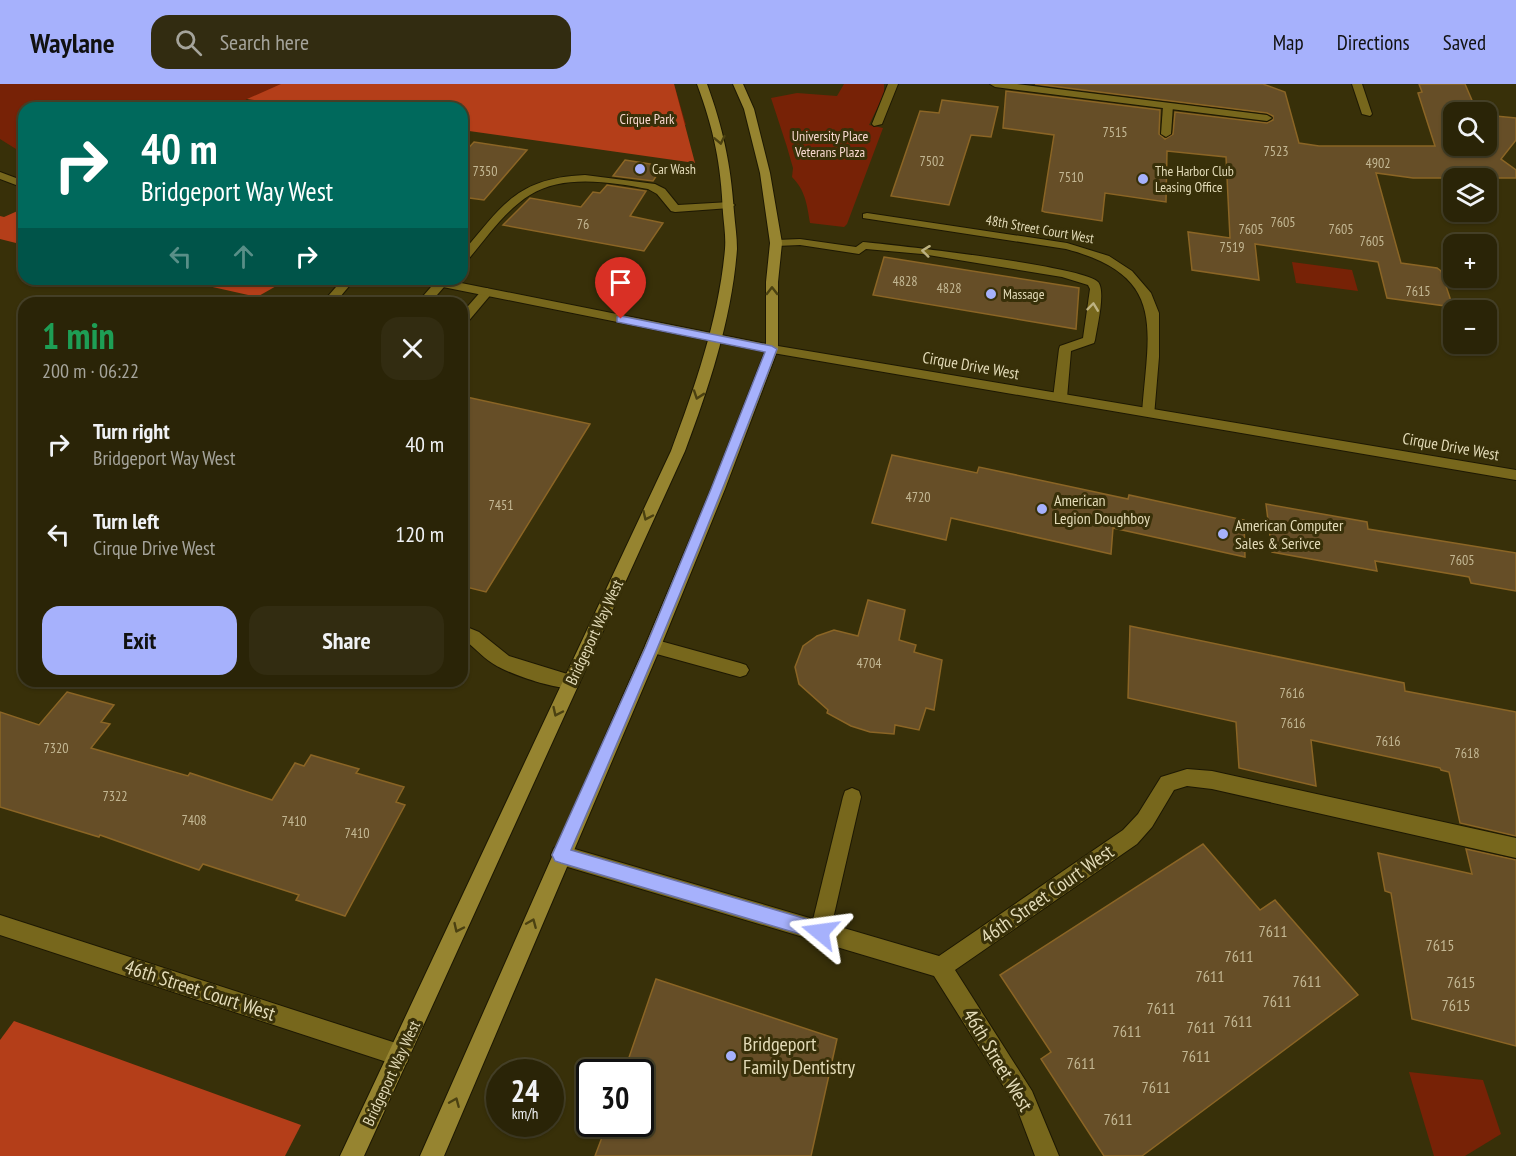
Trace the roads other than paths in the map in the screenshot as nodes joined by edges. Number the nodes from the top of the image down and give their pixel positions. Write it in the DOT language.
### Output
graph roads {
  1 [pos="702,84"];
  2 [pos="738,84"];
  3 [pos="894,84"];
  4 [pos="995,84"];
  5 [pos="1357,84"];
  6 [pos="1168,106"];
  7 [pos="1367,114"];
  8 [pos="1266,118"];
  9 [pos="877,124"];
  10 [pos="1166,134"];
  11 [pos="0,175"];
  12 [pos="18,182"];
  13 [pos="730,205"];
  14 [pos="867,216"];
  15 [pos="776,243"];
  16 [pos="468,253"];
  17 [pos="344,285"];
  18 [pos="439,285"];
  19 [pos="459,285"];
  20 [pos="486,292"];
  21 [pos="333,297"];
  22 [pos="428,297"];
  23 [pos="468,314"];
  24 [pos="711,338"];
  25 [pos="772,349"];
  26 [pos="1060,398"];
  27 [pos="1149,413"];
  28 [pos="1516,475"];
  29 [pos="468,634"];
  30 [pos="653,646"];
  31 [pos="740,670"];
  32 [pos="571,682"];
  33 [pos="852,797"];
  34 [pos="1516,848"];
  35 [pos="561,855"];
  36 [pos="0,925"];
  37 [pos="820,932"];
  38 [pos="941,967"];
  39 [pos="399,1055"];
  40 [pos="352,1156"];
  41 [pos="432,1156"];
  42 [pos="1047,1156"];
  1 -- 13 [label="main road, Bridgeport Way West, one-way"];
  2 -- 15 [label="main road"];
  3 -- 9 [label="street"];
  4 -- 6 [label="street"];
  5 -- 7 [label="street"];
  6 -- 8 [label="street"];
  6 -- 10 [label="street"];
  11 -- 12 [label="street"];
  13 -- 16 [label="street"];
  13 -- 24 [label="main road, Bridgeport Way West"];
  14 -- 27 [label="street, 48th Street Court West"];
  25 -- 15 [label="main road, one-way"];
  26 -- 15 [label="street, one-way"];
  17 -- 21 [label="street"];
  18 -- 22 [label="street"];
  19 -- 20 [label="street, Cirque Drive West"];
  20 -- 23 [label="street"];
  20 -- 24 [label="street, Cirque Drive West"];
  24 -- 25 [label="street, Cirque Drive West"];
  24 -- 32 [label="main road, Bridgeport Way West, one-way"];
  25 -- 26 [label="street, Cirque Drive West"];
  25 -- 30 [label="main road"];
  26 -- 27 [label="street, Cirque Drive West"];
  27 -- 28 [label="street, Cirque Drive West"];
  29 -- 32 [label="street"];
  30 -- 31 [label="street"];
  30 -- 35 [label="main road"];
  32 -- 39 [label="main road, Bridgeport Way West, one-way"];
  33 -- 37 [label="street"];
  34 -- 38 [label="street, 46th Street Court West"];
  35 -- 37 [label="street"];
  41 -- 35 [label="main road, one-way"];
  36 -- 39 [label="street, 46th Street Court West"];
  37 -- 38 [label="street"];
  38 -- 42 [label="street, 46th Street West"];
  39 -- 40 [label="main road, Bridgeport Way West"];
}
